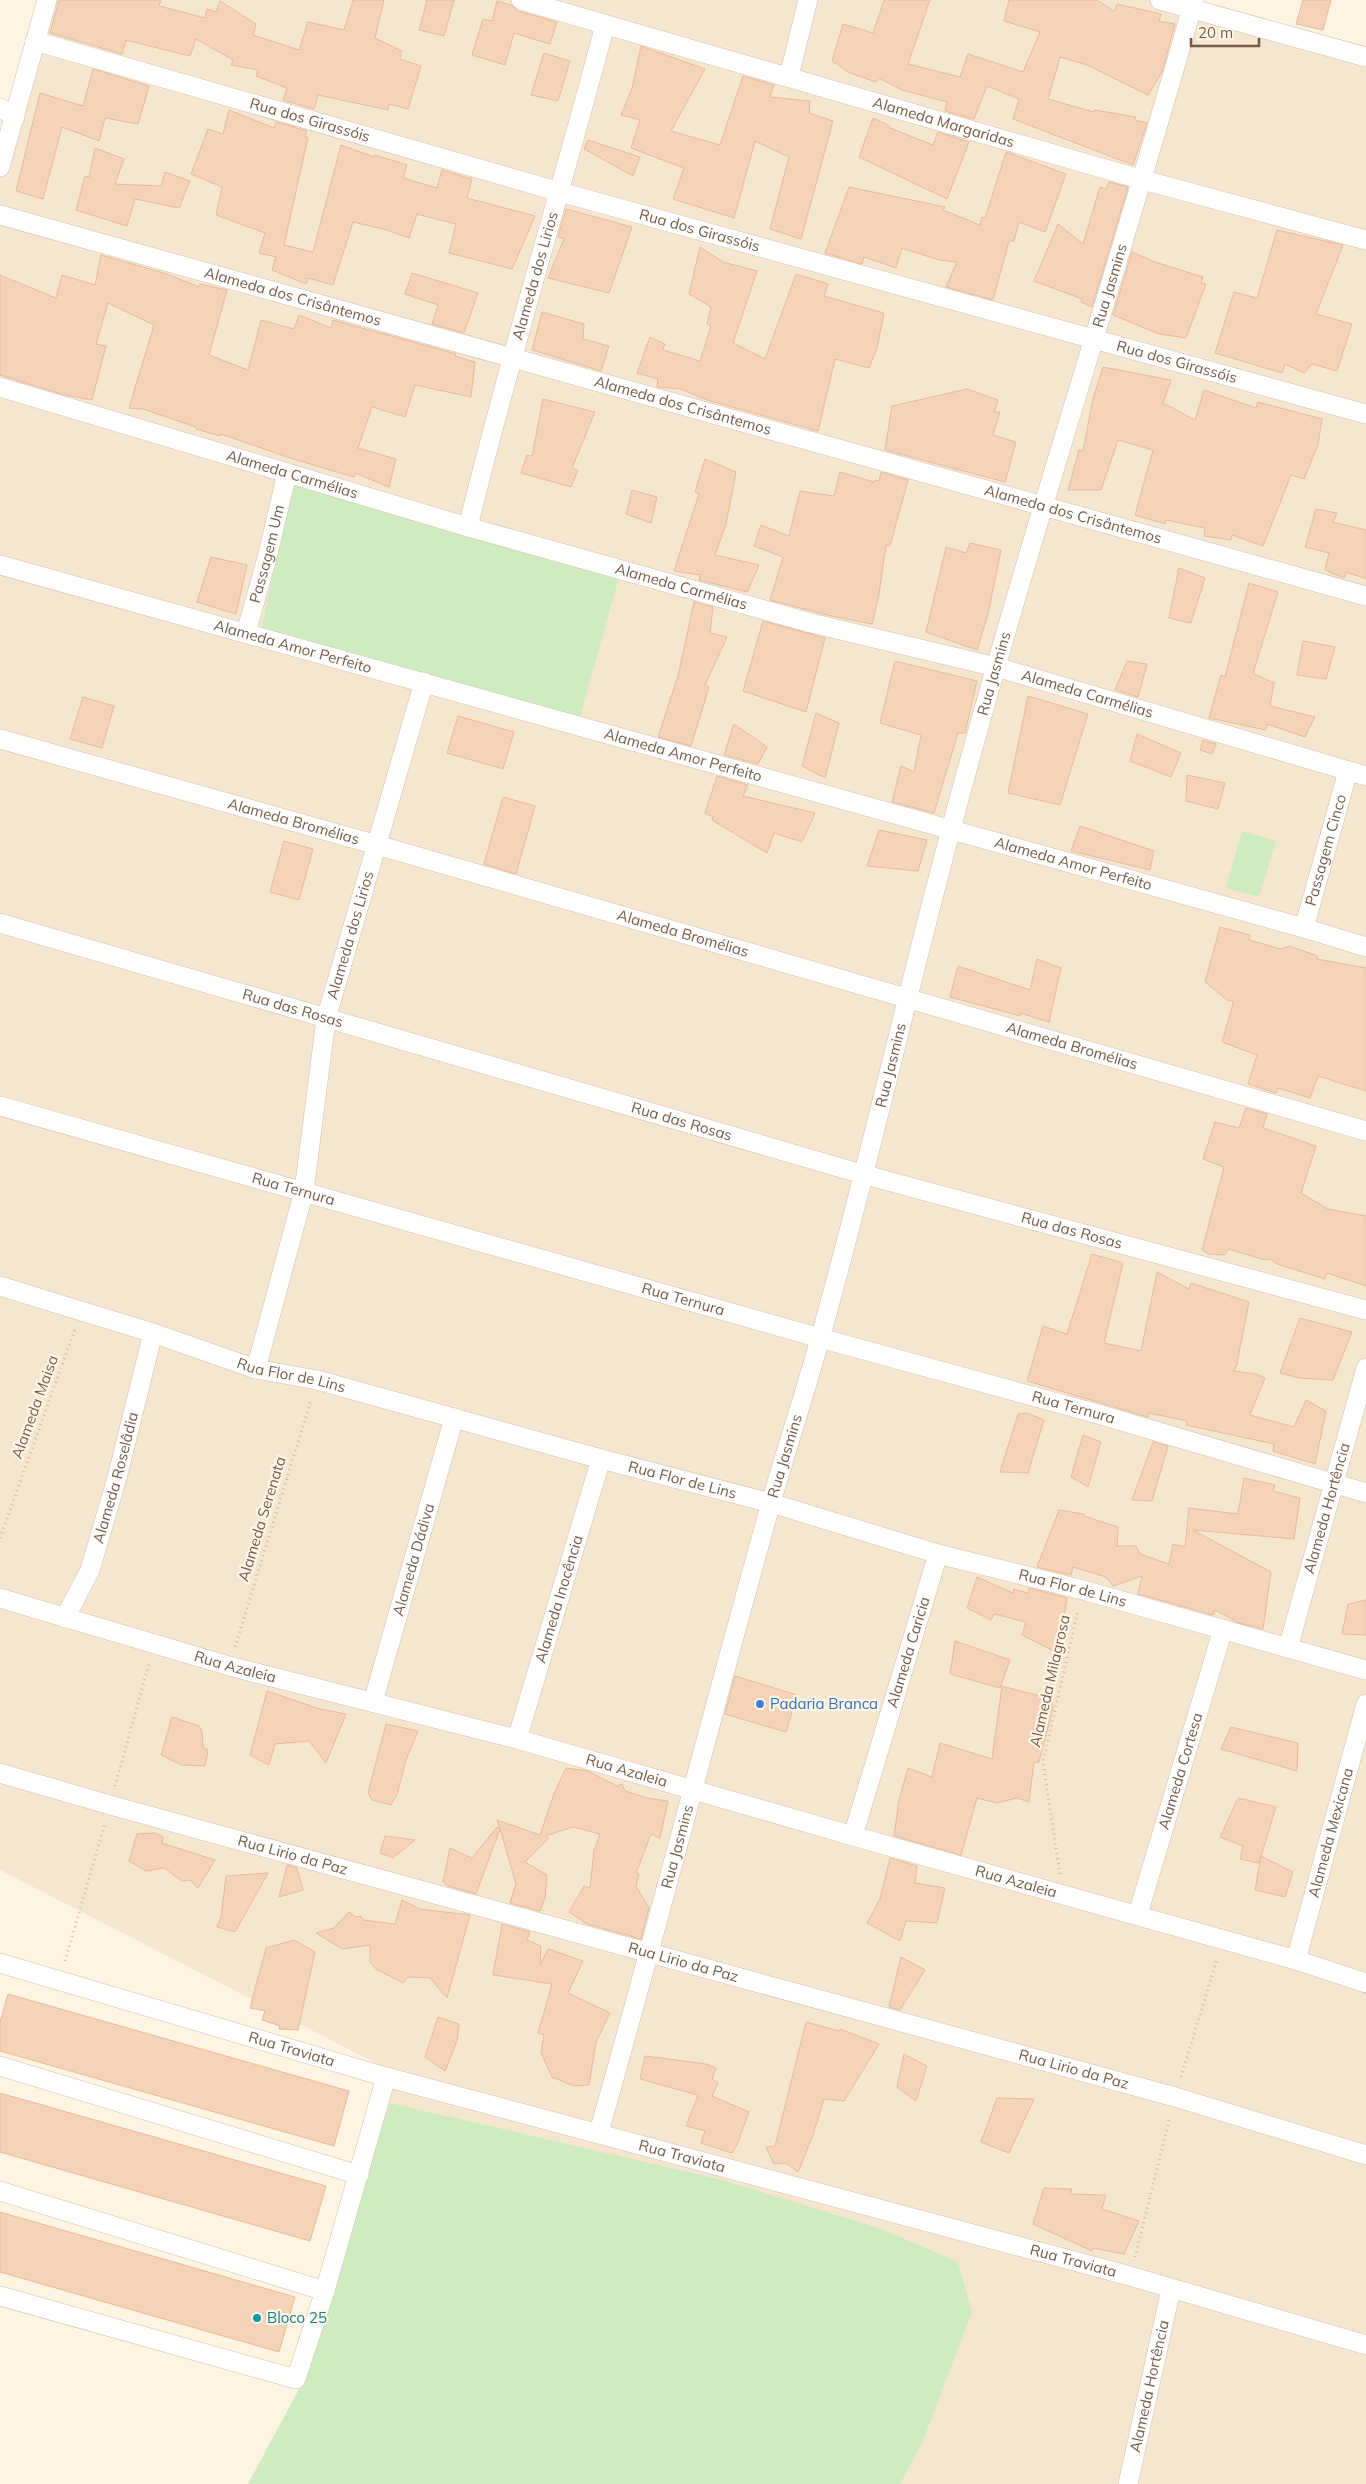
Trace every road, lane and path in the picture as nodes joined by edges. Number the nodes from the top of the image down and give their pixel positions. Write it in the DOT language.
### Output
graph roads {
  1 [pos="47,0"];
  2 [pos="521,0"];
  3 [pos="808,0"];
  4 [pos="1160,0"];
  5 [pos="1193,5"];
  6 [pos="605,24"];
  7 [pos="35,42"];
  8 [pos="1366,57"];
  9 [pos="788,76"];
  10 [pos="8,112"];
  11 [pos="0,167"];
  12 [pos="1144,180"];
  13 [pos="560,192"];
  14 [pos="0,214"];
  15 [pos="1366,240"];
  16 [pos="1092,338"];
  17 [pos="511,359"];
  18 [pos="0,387"];
  19 [pos="1366,414"];
  20 [pos="287,473"];
  21 [pos="1043,505"];
  22 [pos="468,527"];
  23 [pos="0,564"];
  24 [pos="1366,596"];
  25 [pos="246,633"];
  26 [pos="996,667"];
  27 [pos="424,682"];
  28 [pos="0,739"];
  29 [pos="1348,772"];
  30 [pos="1366,776"];
  31 [pos="950,830"];
  32 [pos="377,845"];
  33 [pos="0,923"];
  34 [pos="1304,928"];
  35 [pos="1366,947"];
  36 [pos="907,998"];
  37 [pos="326,1018"];
  38 [pos="0,1106"];
  39 [pos="1366,1131"];
  40 [pos="862,1174"];
  41 [pos="304,1191"];
  42 [pos="0,1286"];
  43 [pos="1366,1310"];
  44 [pos="81,1312"];
  45 [pos="153,1333"];
  46 [pos="820,1338"];
  47 [pos="1366,1368"];
  48 [pos="256,1369"];
  49 [pos="317,1380"];
  50 [pos="454,1418"];
  51 [pos="601,1459"];
  52 [pos="1334,1484"];
  53 [pos="1366,1493"];
  54 [pos="771,1502"];
  55 [pos="0,1538"];
  56 [pos="938,1554"];
  57 [pos="1083,1590"];
  58 [pos="0,1598"];
  59 [pos="65,1618"];
  60 [pos="1223,1629"];
  61 [pos="1288,1648"];
  62 [pos="229,1666"];
  63 [pos="1366,1670"];
  64 [pos="372,1702"];
  65 [pos="1366,1704"];
  66 [pos="517,1738"];
  67 [pos="0,1773"];
  68 [pos="692,1789"];
  69 [pos="853,1836"];
  70 [pos="1063,1896"];
  71 [pos="1138,1914"];
  72 [pos="650,1953"];
  73 [pos="1296,1960"];
  74 [pos="0,1963"];
  75 [pos="1366,1983"];
  76 [pos="0,2066"];
  77 [pos="386,2077"];
  78 [pos="599,2132"];
  79 [pos="1366,2155"];
  80 [pos="359,2176"];
  81 [pos="0,2190"];
  82 [pos="1171,2289"];
  83 [pos="325,2291"];
  84 [pos="0,2296"];
  85 [pos="1366,2345"];
  86 [pos="1128,2484"];
  1 -- 7 [label="street"];
  2 -- 6 [label="street, Alameda Margaridas"];
  3 -- 9 [label="street"];
  4 -- 5 [label="street"];
  5 -- 8 [label="street"];
  5 -- 12 [label="street, Rua Jasmins"];
  6 -- 9 [label="street, Alameda Margaridas"];
  6 -- 13 [label="street, Alameda dos Lirios"];
  7 -- 10 [label="street"];
  7 -- 13 [label="street, Rua dos Girassóis"];
  9 -- 12 [label="street, Alameda Margaridas"];
  10 -- 11 [label="street"];
  12 -- 15 [label="street, Alameda Margaridas"];
  12 -- 16 [label="street, Rua Jasmins"];
  13 -- 16 [label="street, Rua dos Girassóis"];
  13 -- 17 [label="street, Alameda dos Lirios"];
  14 -- 17 [label="street, Alameda dos Crisântemos"];
  16 -- 19 [label="street, Rua dos Girassóis"];
  16 -- 21 [label="street, Rua Jasmins"];
  17 -- 21 [label="street, Alameda dos Crisântemos"];
  17 -- 22 [label="street, Alameda dos Lirios"];
  18 -- 20 [label="street, Alameda Carmélias"];
  20 -- 22 [label="street, Alameda Carmélias"];
  20 -- 25 [label="street, Passagem Um"];
  21 -- 24 [label="street, Alameda dos Crisântemos"];
  21 -- 26 [label="street, Rua Jasmins"];
  22 -- 26 [label="street, Alameda Carmélias"];
  23 -- 25 [label="street, Alameda Amor Perfeito"];
  25 -- 27 [label="street, Alameda Amor Perfeito"];
  26 -- 29 [label="street, Alameda Carmélias"];
  26 -- 31 [label="street, Rua Jasmins"];
  27 -- 31 [label="street, Alameda Amor Perfeito"];
  27 -- 32 [label="street, Alameda dos Lirios"];
  28 -- 32 [label="street, Alameda Bromélias"];
  29 -- 30 [label="street, Alameda Carmélias"];
  29 -- 34 [label="street, Passagem Cinco"];
  31 -- 34 [label="street, Alameda Amor Perfeito"];
  31 -- 36 [label="street, Rua Jasmins"];
  32 -- 36 [label="street, Alameda Bromélias"];
  32 -- 37 [label="street, Alameda dos Lirios"];
  33 -- 37 [label="street, Rua das Rosas"];
  34 -- 35 [label="street, Alameda Amor Perfeito"];
  36 -- 39 [label="street, Alameda Bromélias"];
  36 -- 40 [label="street, Rua Jasmins"];
  37 -- 40 [label="street, Rua das Rosas"];
  37 -- 41 [label="street, Alameda dos Lirios"];
  38 -- 41 [label="street, Rua Ternura"];
  40 -- 43 [label="street, Rua das Rosas"];
  40 -- 46 [label="street, Rua Jasmins"];
  41 -- 46 [label="street, Rua Ternura"];
  41 -- 48 [label="street, Alameda dos Lirios"];
  42 -- 44 [label="street, Rua Flor de Lins"];
  44 -- 45 [label="street, Rua Flor de Lins"];
  44 -- 55 [label="path, Alameda Maisa"];
  45 -- 48 [label="street, Rua Flor de Lins"];
  45 -- 59 [label="street, Alameda Roselâdia"];
  46 -- 52 [label="street, Rua Ternura"];
  46 -- 54 [label="street, Rua Jasmins"];
  47 -- 52 [label="street, Alameda Hortência"];
  48 -- 49 [label="street, Rua Flor de Lins"];
  49 -- 50 [label="street, Rua Flor de Lins"];
  49 -- 62 [label="path, Alameda Serenata"];
  50 -- 51 [label="street, Rua Flor de Lins"];
  50 -- 64 [label="street, Alameda Dádiva"];
  51 -- 54 [label="street, Rua Flor de Lins"];
  51 -- 66 [label="street, Alameda Inocência"];
  52 -- 53 [label="street, Rua Ternura"];
  52 -- 61 [label="street, Alameda Hortência"];
  54 -- 56 [label="street, Rua Flor de Lins"];
  54 -- 68 [label="street, Rua Jasmins"];
  56 -- 57 [label="street, Rua Flor de Lins"];
  56 -- 69 [label="street, Alameda Caricia"];
  57 -- 60 [label="street, Rua Flor de Lins"];
  57 -- 70 [label="path, Alameda Milagrosa"];
  58 -- 59 [label="street, Rua Azaleia"];
  59 -- 62 [label="street, Rua Azaleia"];
  60 -- 61 [label="street, Rua Flor de Lins"];
  60 -- 71 [label="street, Alameda Cortesa"];
  61 -- 63 [label="street, Rua Flor de Lins"];
  62 -- 64 [label="street, Rua Azaleia"];
  64 -- 66 [label="street, Rua Azaleia"];
  65 -- 73 [label="street, Alameda Mexicana"];
  66 -- 68 [label="street, Rua Azaleia"];
  67 -- 72 [label="street, Rua Lirio da Paz"];
  68 -- 69 [label="street, Rua Azaleia"];
  68 -- 72 [label="street, Rua Jasmins"];
  69 -- 70 [label="street, Rua Azaleia"];
  70 -- 71 [label="street, Rua Azaleia"];
  71 -- 73 [label="street, Rua Azaleia"];
  72 -- 78 [label="street, Rua Jasmins"];
  72 -- 79 [label="street, Rua Lirio da Paz"];
  73 -- 75 [label="street, Rua Azaleia"];
  74 -- 77 [label="street, Rua Traviata"];
  76 -- 80 [label="street"];
  77 -- 78 [label="street, Rua Traviata"];
  77 -- 80 [label="street"];
  78 -- 82 [label="street, Rua Traviata"];
  80 -- 83 [label="street"];
  81 -- 83 [label="street"];
  82 -- 85 [label="street, Rua Traviata"];
  82 -- 86 [label="street, Alameda Hortência"];
  83 -- 84 [label="street"];
}
